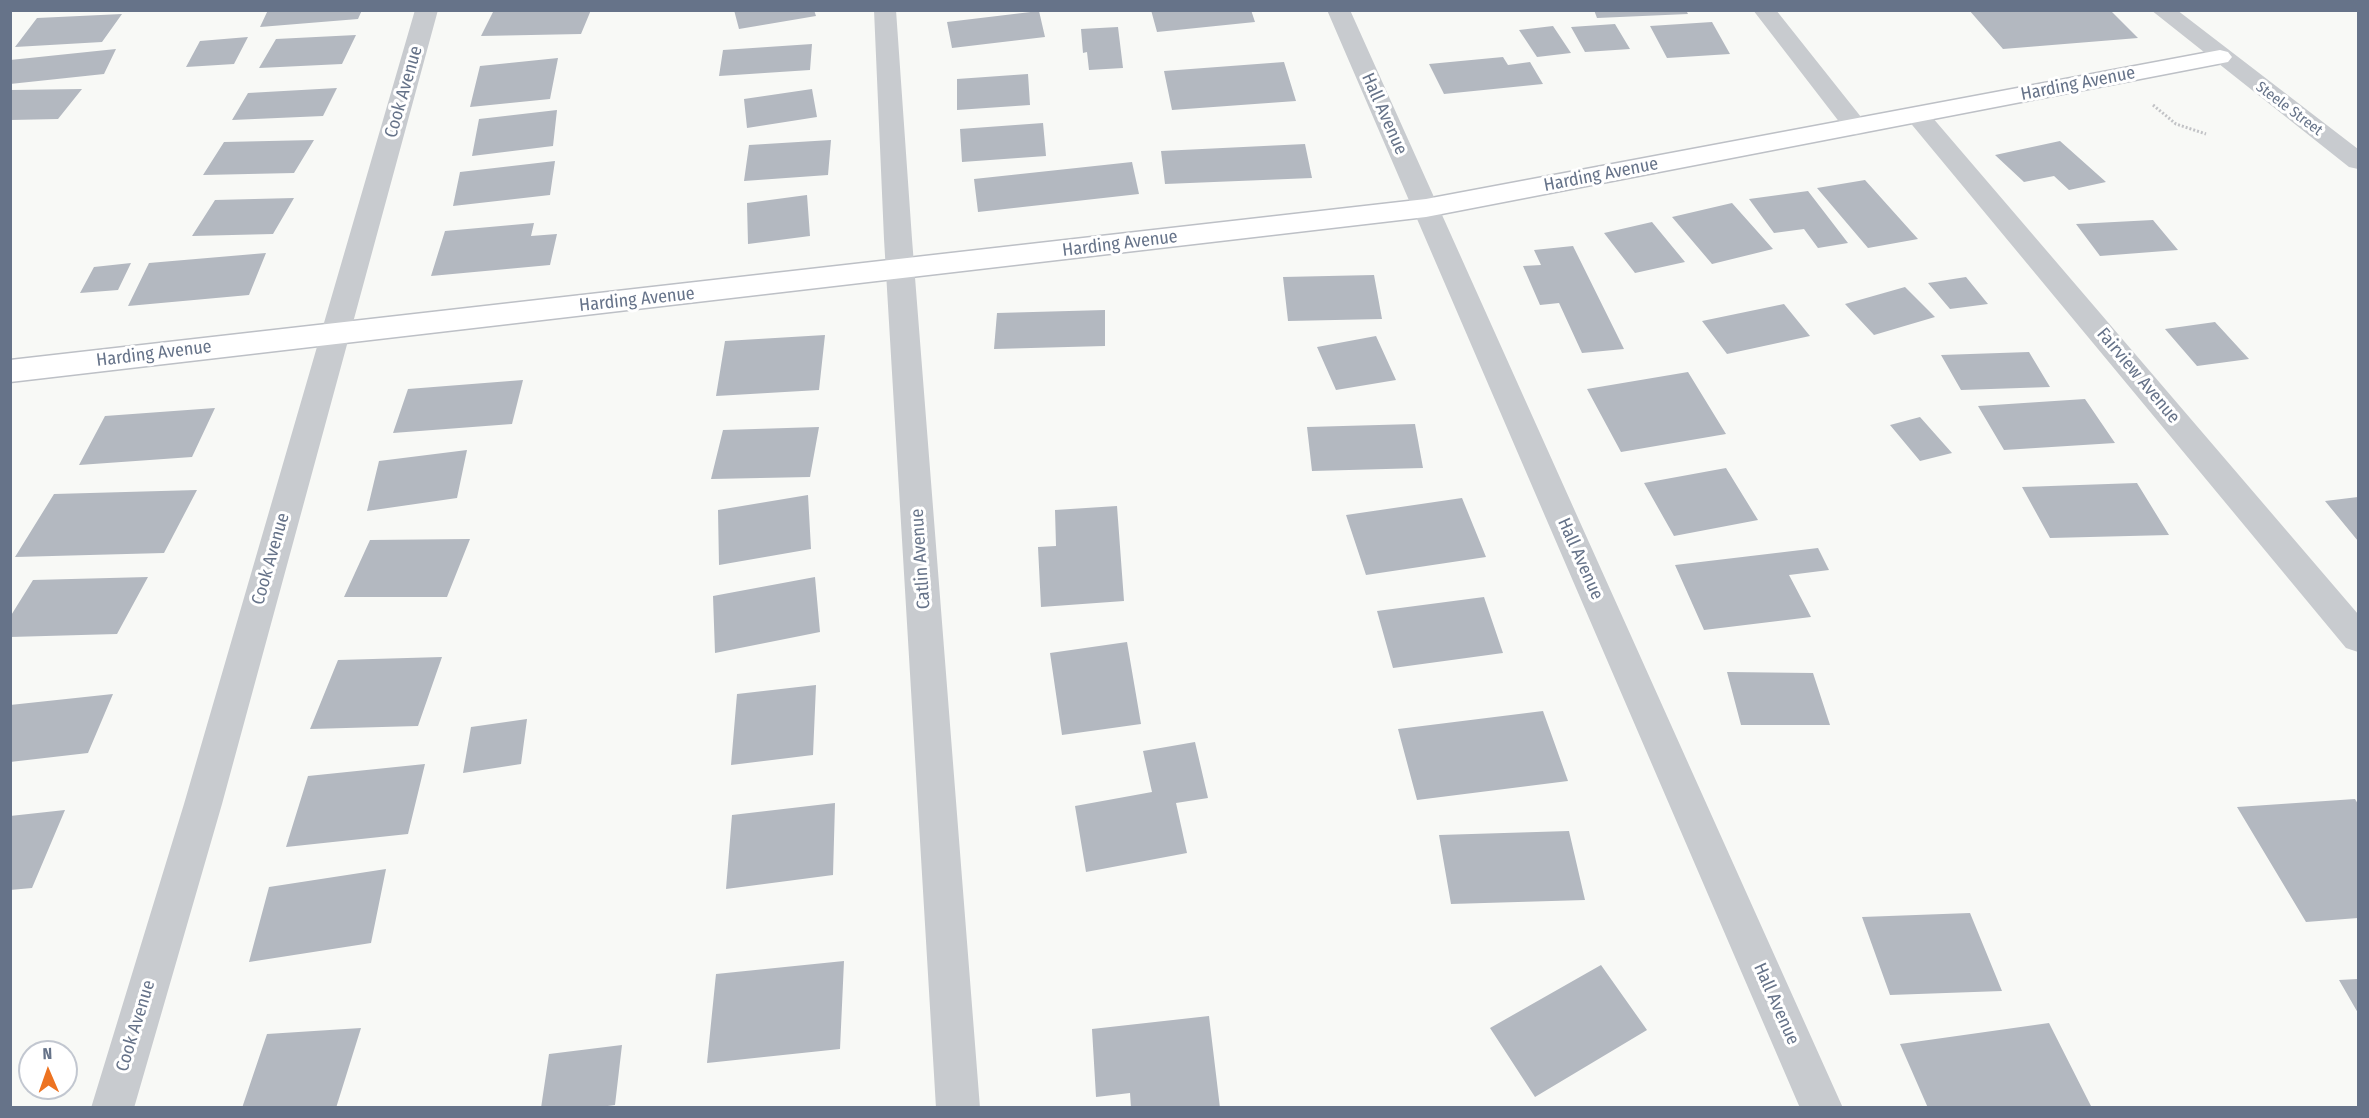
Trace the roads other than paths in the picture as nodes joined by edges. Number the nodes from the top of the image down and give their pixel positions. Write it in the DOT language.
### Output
graph roads {
  1 [pos="427,10"];
  2 [pos="885,10"];
  3 [pos="1338,10"];
  4 [pos="1764,10"];
  5 [pos="2162,10"];
  6 [pos="2220,57"];
  7 [pos="1917,115"];
  8 [pos="1856,127"];
  9 [pos="2358,161"];
  10 [pos="1426,208"];
  11 [pos="902,270"];
  12 [pos="334,333"];
  13 [pos="10,371"];
  14 [pos="2358,638"];
  15 [pos="112,1107"];
  16 [pos="958,1107"];
  17 [pos="1822,1107"];
  1 -- 12 [label="street, Cook Avenue"];
  2 -- 11 [label="street, Catlin Avenue"];
  3 -- 10 [label="street, Hall Avenue"];
  4 -- 8 [label="street"];
  5 -- 6 [label="street, Steele Street"];
  6 -- 7 [label="street, Harding Avenue"];
  6 -- 9 [label="street, Steele Street"];
  7 -- 8 [label="street, Harding Avenue"];
  7 -- 14 [label="street, Fairview Avenue"];
  8 -- 10 [label="street, Harding Avenue"];
  10 -- 11 [label="street, Harding Avenue"];
  10 -- 17 [label="street, Hall Avenue"];
  11 -- 12 [label="street, Harding Avenue"];
  11 -- 16 [label="street, Catlin Avenue"];
  12 -- 13 [label="street, Harding Avenue"];
  12 -- 15 [label="street, Cook Avenue"];
}
